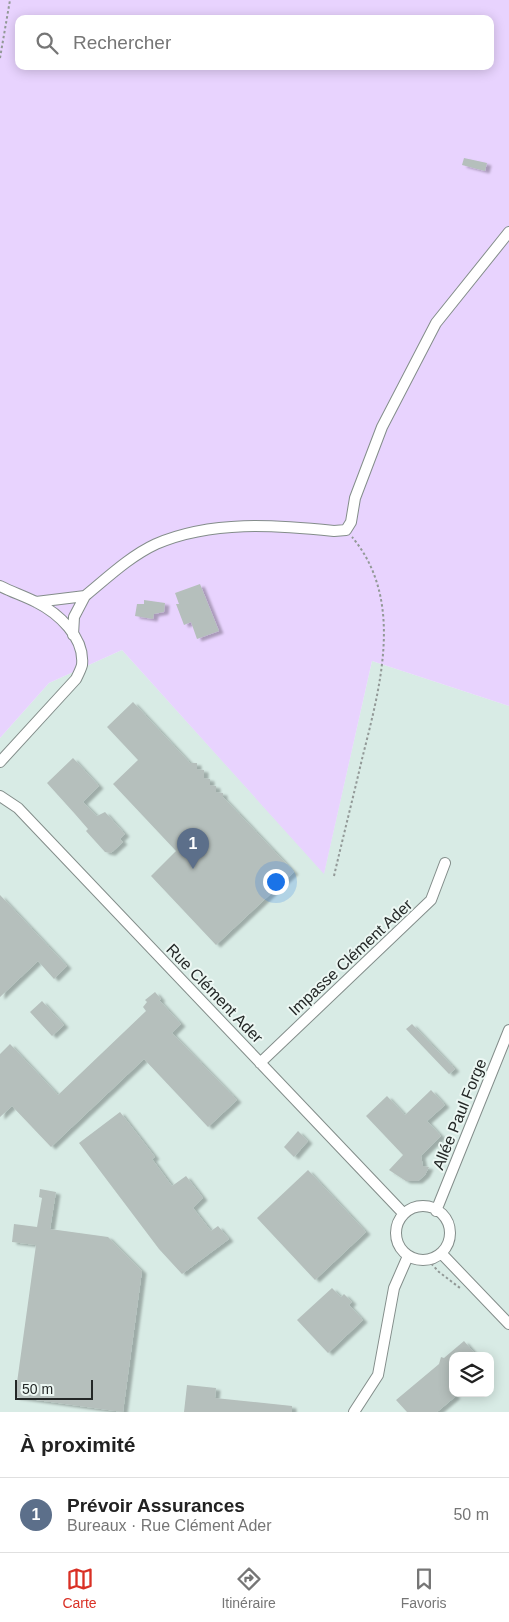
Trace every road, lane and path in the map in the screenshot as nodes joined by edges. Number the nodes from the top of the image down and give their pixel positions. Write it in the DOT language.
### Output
graph roads {
  1 [pos="10,0"];
  2 [pos="0,58"];
  3 [pos="509,232"];
  4 [pos="346,530"];
  5 [pos="0,586"];
  6 [pos="84,596"];
  7 [pos="36,602"];
  8 [pos="73,635"];
  9 [pos="0,762"];
  10 [pos="0,796"];
  11 [pos="445,862"];
  12 [pos="334,876"];
  13 [pos="509,1030"];
  14 [pos="260,1063"];
  15 [pos="436,1210"];
  16 [pos="404,1214"];
  17 [pos="441,1253"];
  18 [pos="408,1256"];
  19 [pos="509,1324"];
  20 [pos="354,1412"];
  1 -- 2 [label="path"];
  3 -- 4 [label="street"];
  4 -- 6 [label="street"];
  4 -- 12 [label="path"];
  5 -- 7 [label="street"];
  6 -- 7 [label="street"];
  6 -- 8 [label="street"];
  7 -- 8 [label="street"];
  8 -- 9 [label="street"];
  10 -- 14 [label="street, Rue Clément Ader"];
  11 -- 14 [label="street, Impasse Clément Ader"];
  13 -- 15 [label="street, Allée Paul Forge"];
  14 -- 16 [label="street, Rue Clément Ader"];
  15 -- 16 [label="street"];
  15 -- 17 [label="street"];
  16 -- 18 [label="street"];
  17 -- 18 [label="street"];
  17 -- 19 [label="street"];
  18 -- 20 [label="street"];
}
